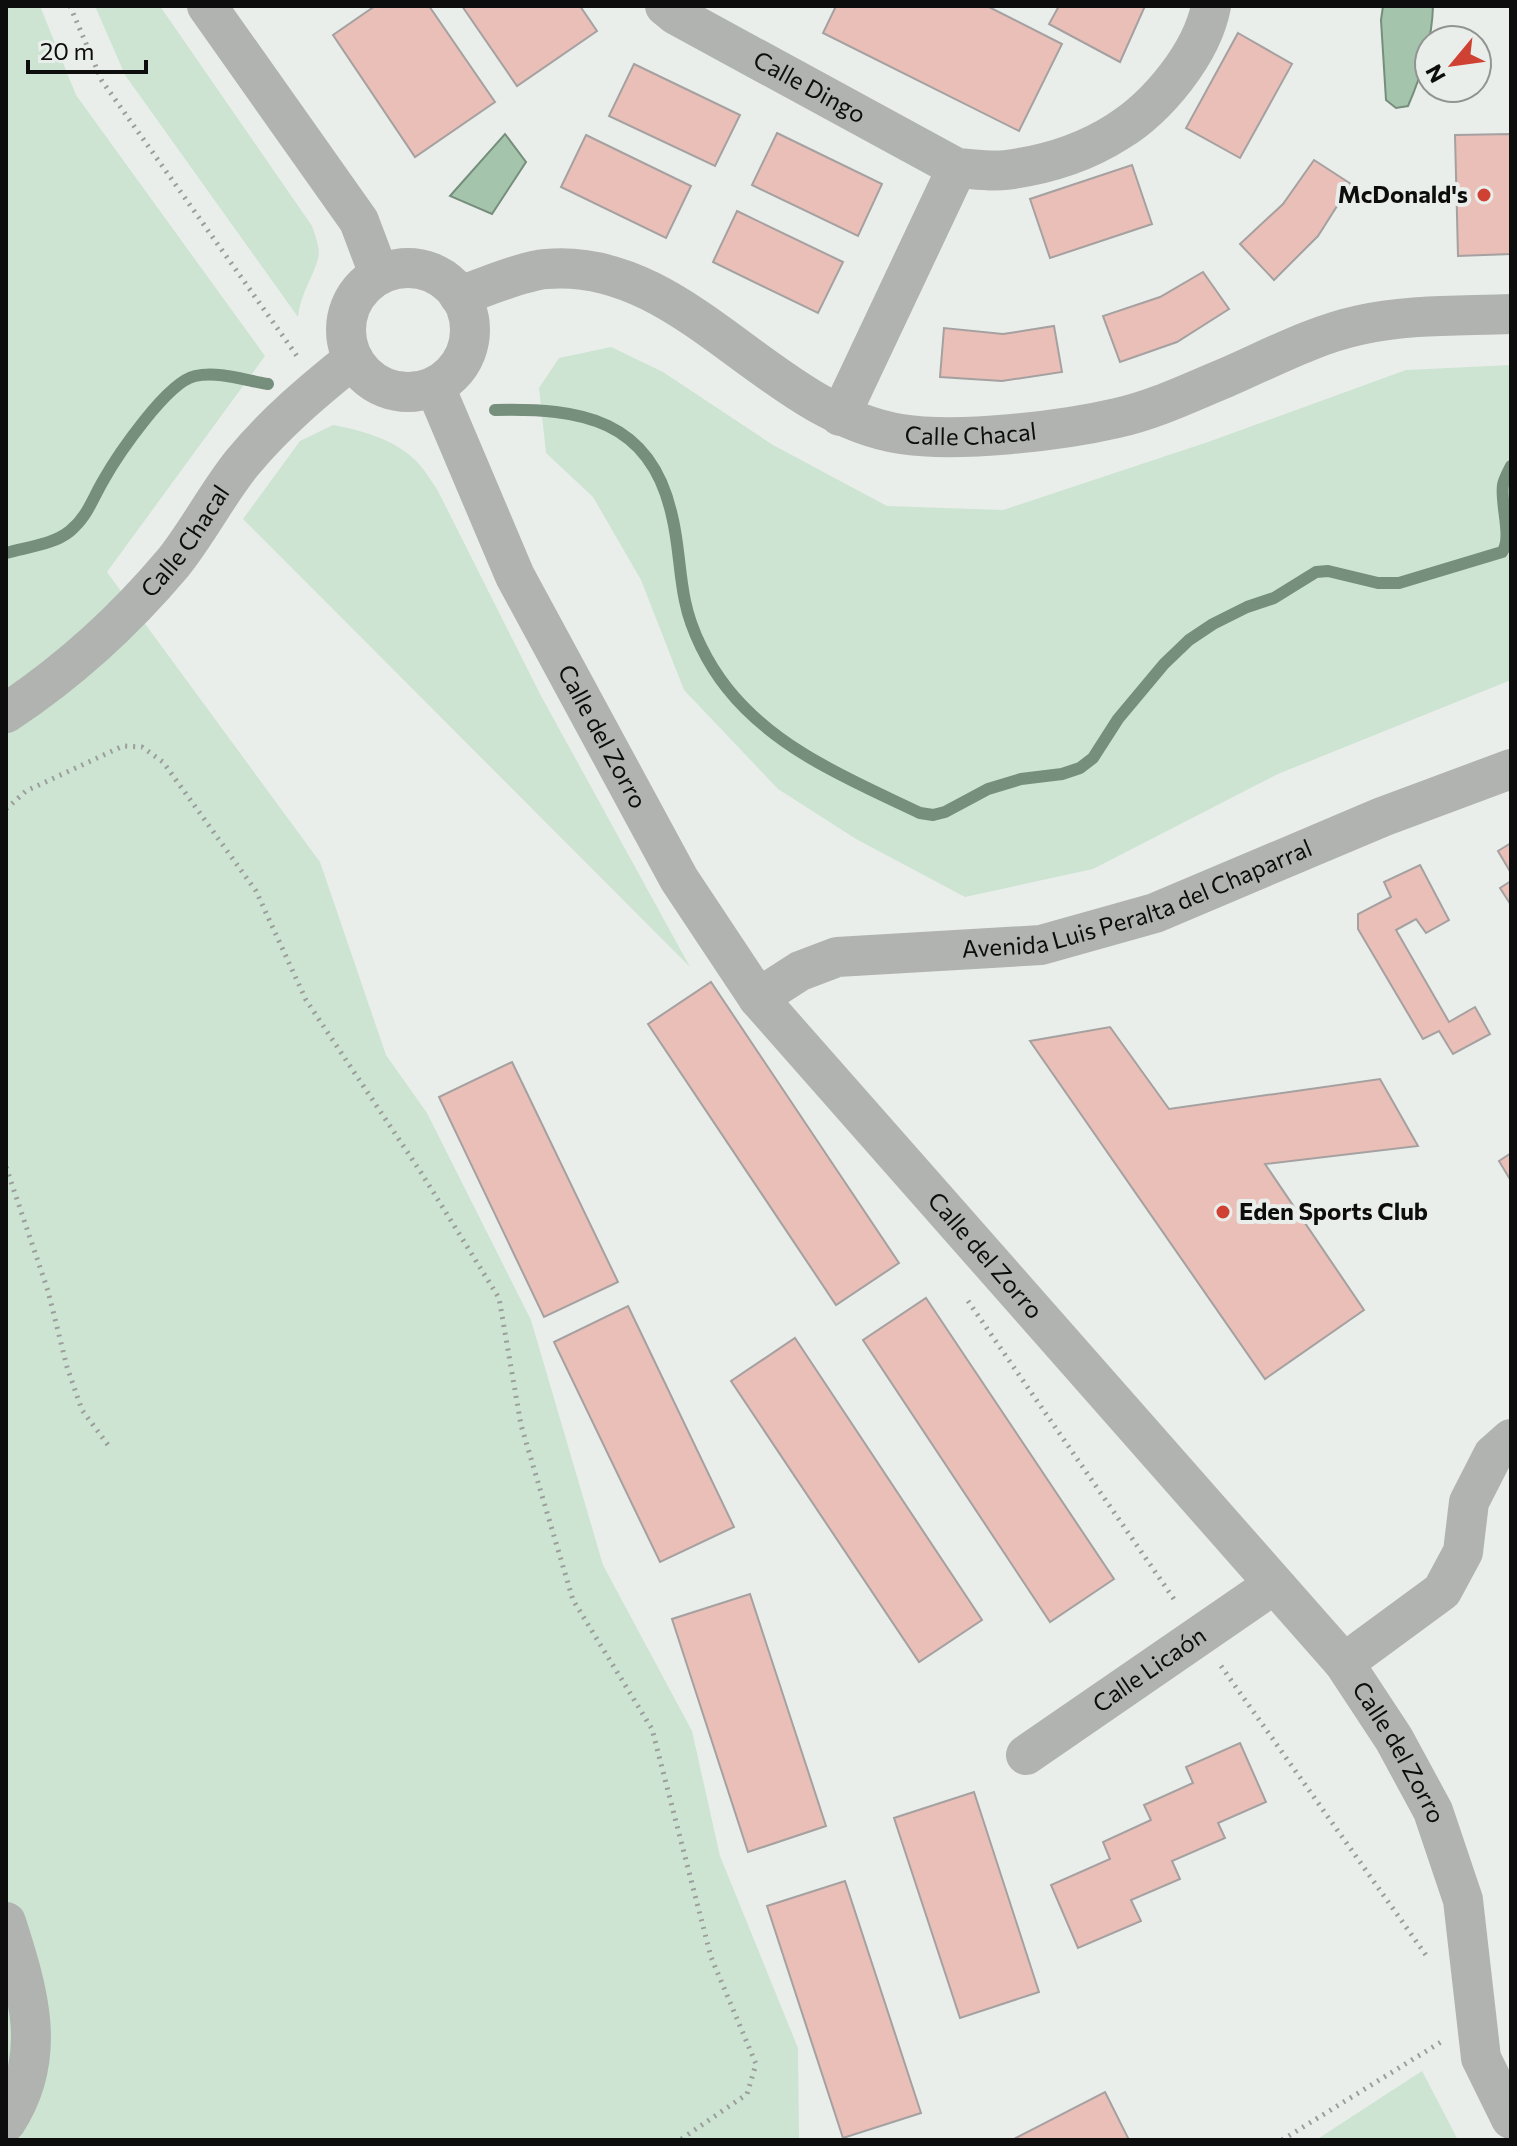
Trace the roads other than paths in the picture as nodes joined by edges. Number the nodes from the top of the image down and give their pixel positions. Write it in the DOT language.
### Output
graph roads {
  1 [pos="207,6"];
  2 [pos="665,6"];
  3 [pos="1211,6"];
  4 [pos="957,168"];
  5 [pos="379,274"];
  6 [pos="459,296"];
  7 [pos="1511,314"];
  8 [pos="353,359"];
  9 [pos="435,387"];
  10 [pos="840,416"];
  11 [pos="6,713"];
  12 [pos="1511,769"];
  13 [pos="758,998"];
  14 [pos="1511,1439"];
  15 [pos="1273,1585"];
  16 [pos="1344,1663"];
  17 [pos="1026,1755"];
  18 [pos="6,1922"];
  19 [pos="1511,2119"];
  20 [pos="6,2122"];
  1 -- 5 [label="street"];
  2 -- 4 [label="street, Calle Dingo"];
  3 -- 4 [label="street, Calle Dingo"];
  4 -- 10 [label="street"];
  5 -- 6 [label="street"];
  5 -- 8 [label="street"];
  6 -- 9 [label="street"];
  6 -- 10 [label="street, Calle Chacal"];
  7 -- 10 [label="street, Calle Chacal"];
  8 -- 9 [label="street"];
  8 -- 11 [label="street, Calle Chacal"];
  9 -- 13 [label="street, Calle del Zorro"];
  12 -- 13 [label="street, Avenida Luis Peralta del Chaparral"];
  13 -- 15 [label="street, Calle del Zorro"];
  14 -- 16 [label="street"];
  15 -- 16 [label="street, Calle del Zorro"];
  15 -- 17 [label="street, Calle Licaón"];
  16 -- 19 [label="street, Calle del Zorro"];
  18 -- 20 [label="street"];
}
